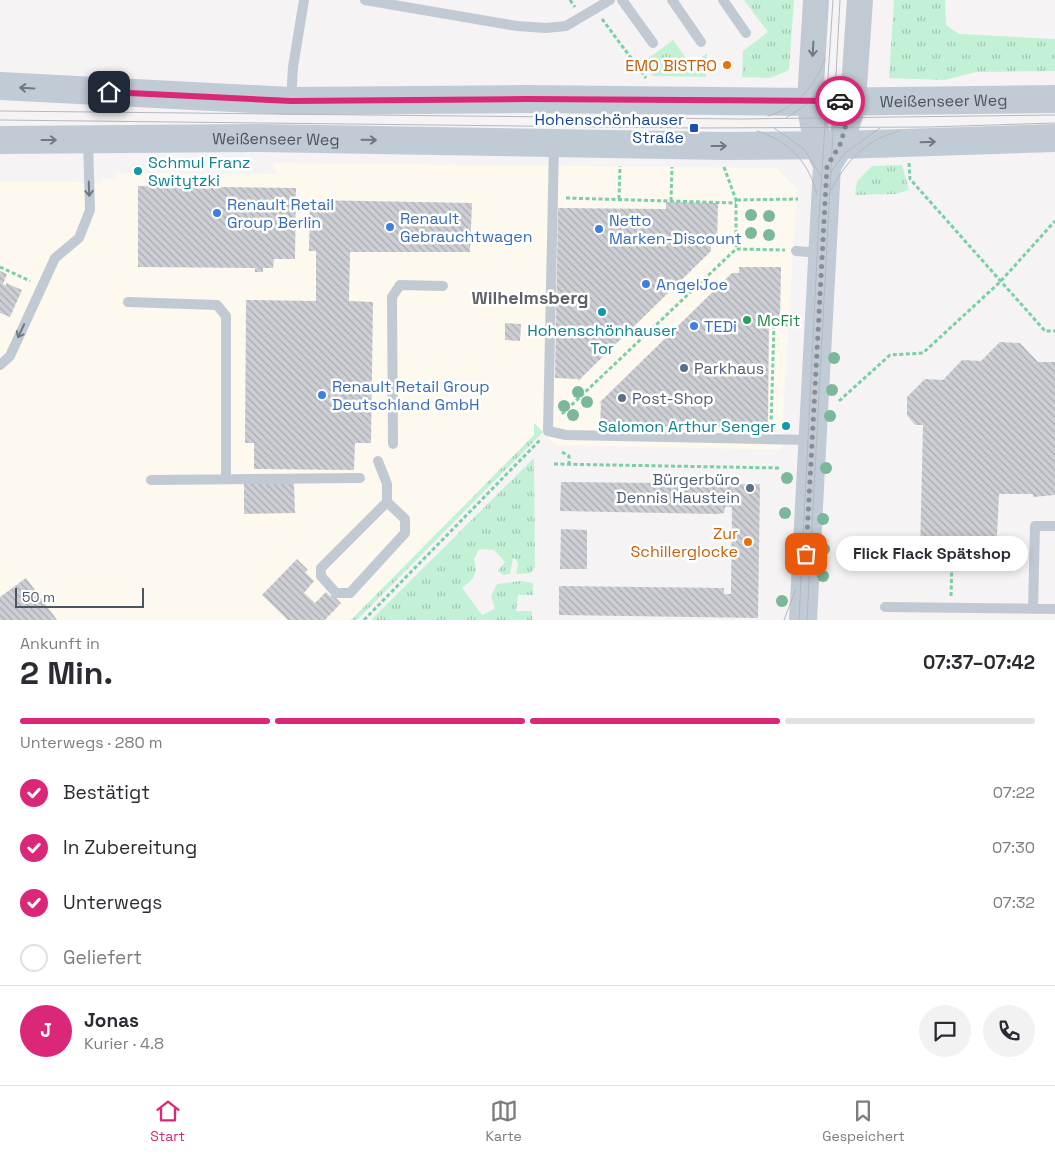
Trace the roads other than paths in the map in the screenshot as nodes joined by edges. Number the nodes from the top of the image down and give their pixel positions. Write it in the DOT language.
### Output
graph roads {
  1 [pos="304,0"];
  2 [pos="365,0"];
  3 [pos="610,0"];
  4 [pos="622,0"];
  5 [pos="672,0"];
  6 [pos="723,0"];
  7 [pos="816,0"];
  8 [pos="860,0"];
  9 [pos="746,33"];
  10 [pos="701,42"];
  11 [pos="653,43"];
  12 [pos="0,86"];
  13 [pos="1055,99"];
  14 [pos="291,101"];
  15 [pos="853,101"];
  16 [pos="810,102"];
  17 [pos="1055,138"];
  18 [pos="0,140"];
  19 [pos="88,140"];
  20 [pos="554,144"];
  21 [pos="828,152"];
  22 [pos="443,286"];
  23 [pos="128,302"];
  24 [pos="0,365"];
  25 [pos="811,440"];
  26 [pos="393,444"];
  27 [pos="378,461"];
  28 [pos="360,478"];
  29 [pos="226,479"];
  30 [pos="151,480"];
  31 [pos="387,502"];
  32 [pos="1055,526"];
  33 [pos="885,607"];
  34 [pos="1033,609"];
  35 [pos="1055,609"];
  36 [pos="803,620"];
  1 -- 14 [label="lane"];
  2 -- 3 [label="lane"];
  4 -- 11 [label="lane"];
  5 -- 10 [label="lane"];
  6 -- 9 [label="lane"];
  7 -- 16 [label="street, one-way"];
  8 -- 15 [label="street"];
  14 -- 12 [label="main road, Weißenseer Weg, one-way"];
  13 -- 15 [label="main road, Weißenseer Weg"];
  14 -- 16 [label="main road, Weißenseer Weg"];
  15 -- 16 [label="main road, Weißenseer Weg"];
  15 -- 21 [label="main road"];
  16 -- 21 [label="main road"];
  21 -- 17 [label="main road, Weißenseer Weg, one-way"];
  18 -- 19 [label="main road, Weißenseer Weg, one-way"];
  19 -- 20 [label="main road, Weißenseer Weg, one-way"];
  19 -- 24 [label="lane, one-way"];
  20 -- 21 [label="main road, Weißenseer Weg, one-way"];
  20 -- 25 [label="lane"];
  21 -- 25 [label="main road"];
  22 -- 26 [label="lane"];
  23 -- 29 [label="lane"];
  25 -- 36 [label="main road"];
  27 -- 31 [label="lane"];
  28 -- 29 [label="lane"];
  29 -- 30 [label="lane"];
  31 -- 31 [label="lane"];
  32 -- 34 [label="lane"];
  33 -- 34 [label="lane"];
  34 -- 35 [label="lane"];
}
